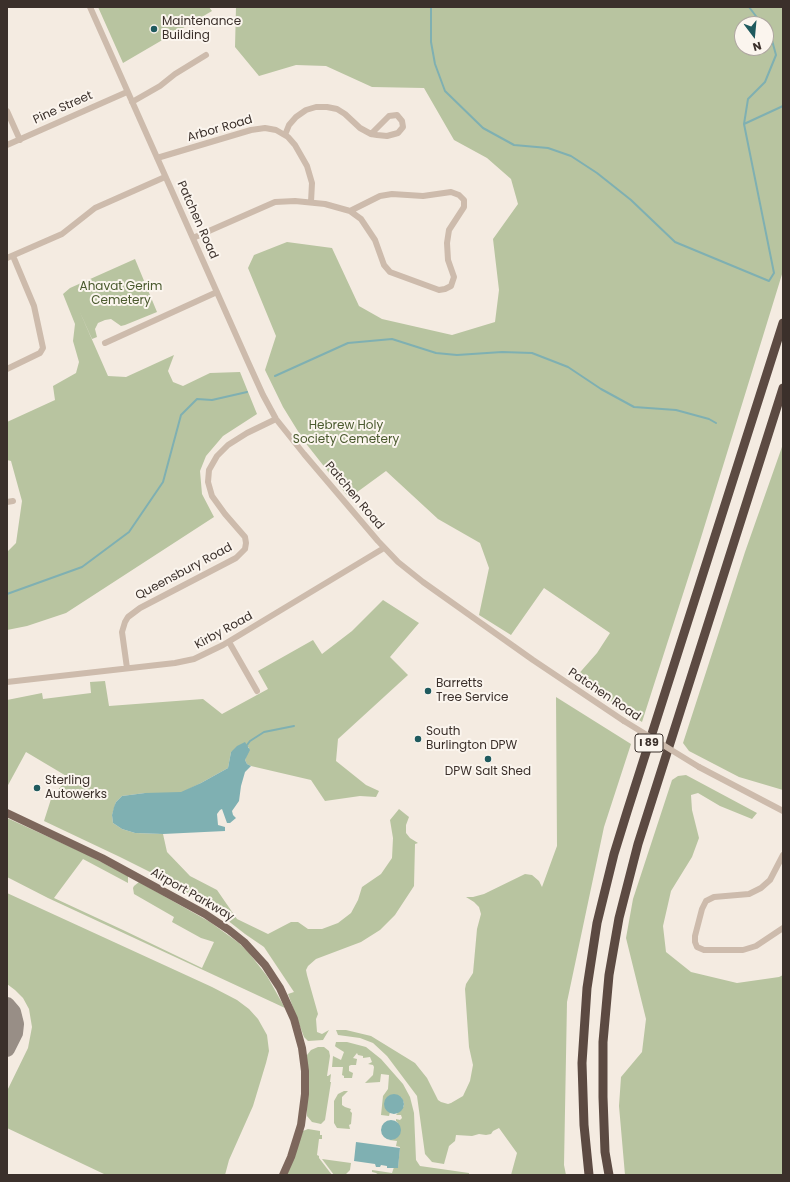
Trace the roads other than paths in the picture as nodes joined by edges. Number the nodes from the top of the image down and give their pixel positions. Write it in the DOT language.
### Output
graph roads {
  1 [pos="90,7"];
  2 [pos="206,55"];
  3 [pos="127,92"];
  4 [pos="132,102"];
  5 [pos="7,111"];
  6 [pos="371,134"];
  7 [pos="285,135"];
  8 [pos="20,140"];
  9 [pos="7,145"];
  10 [pos="157,158"];
  11 [pos="165,176"];
  12 [pos="311,202"];
  13 [pos="350,211"];
  14 [pos="193,238"];
  15 [pos="10,257"];
  16 [pos="217,292"];
  17 [pos="783,323"];
  18 [pos="106,343"];
  19 [pos="7,369"];
  20 [pos="783,388"];
  21 [pos="276,419"];
  22 [pos="384,548"];
  23 [pos="229,642"];
  24 [pos="127,668"];
  25 [pos="7,682"];
  26 [pos="257,690"];
  27 [pos="783,811"];
  28 [pos="7,814"];
  29 [pos="783,855"];
  30 [pos="781,864"];
  31 [pos="783,928"];
  32 [pos="283,1175"];
  33 [pos="589,1175"];
  34 [pos="609,1175"];
  1 -- 3 [label="street, Patchen Road"];
  2 -- 4 [label="street"];
  3 -- 4 [label="street, Patchen Road"];
  3 -- 8 [label="street, Pine Street"];
  4 -- 10 [label="street, Patchen Road"];
  5 -- 8 [label="street"];
  6 -- 6 [label="street"];
  6 -- 7 [label="street"];
  7 -- 10 [label="street, Arbor Road"];
  7 -- 12 [label="street, Arbor Road"];
  8 -- 9 [label="street, Pine Street"];
  10 -- 11 [label="street, Patchen Road"];
  11 -- 14 [label="street, Patchen Road"];
  11 -- 15 [label="street"];
  12 -- 13 [label="street"];
  12 -- 14 [label="street"];
  13 -- 13 [label="street"];
  14 -- 16 [label="street, Patchen Road"];
  15 -- 19 [label="street"];
  16 -- 18 [label="street"];
  16 -- 21 [label="street, Patchen Road"];
  17 -- 33 [label="highway, I 89"];
  20 -- 34 [label="highway, I 89"];
  21 -- 22 [label="street, Patchen Road"];
  21 -- 24 [label="street, Queensbury Road"];
  22 -- 23 [label="street, Kirby Road"];
  22 -- 27 [label="street, Patchen Road, bridge"];
  23 -- 24 [label="street, Kirby Road"];
  23 -- 26 [label="street"];
  24 -- 25 [label="street, Kirby Road"];
  28 -- 32 [label="main road, Airport Parkway"];
  29 -- 30 [label="street"];
  30 -- 31 [label="street"];
}
